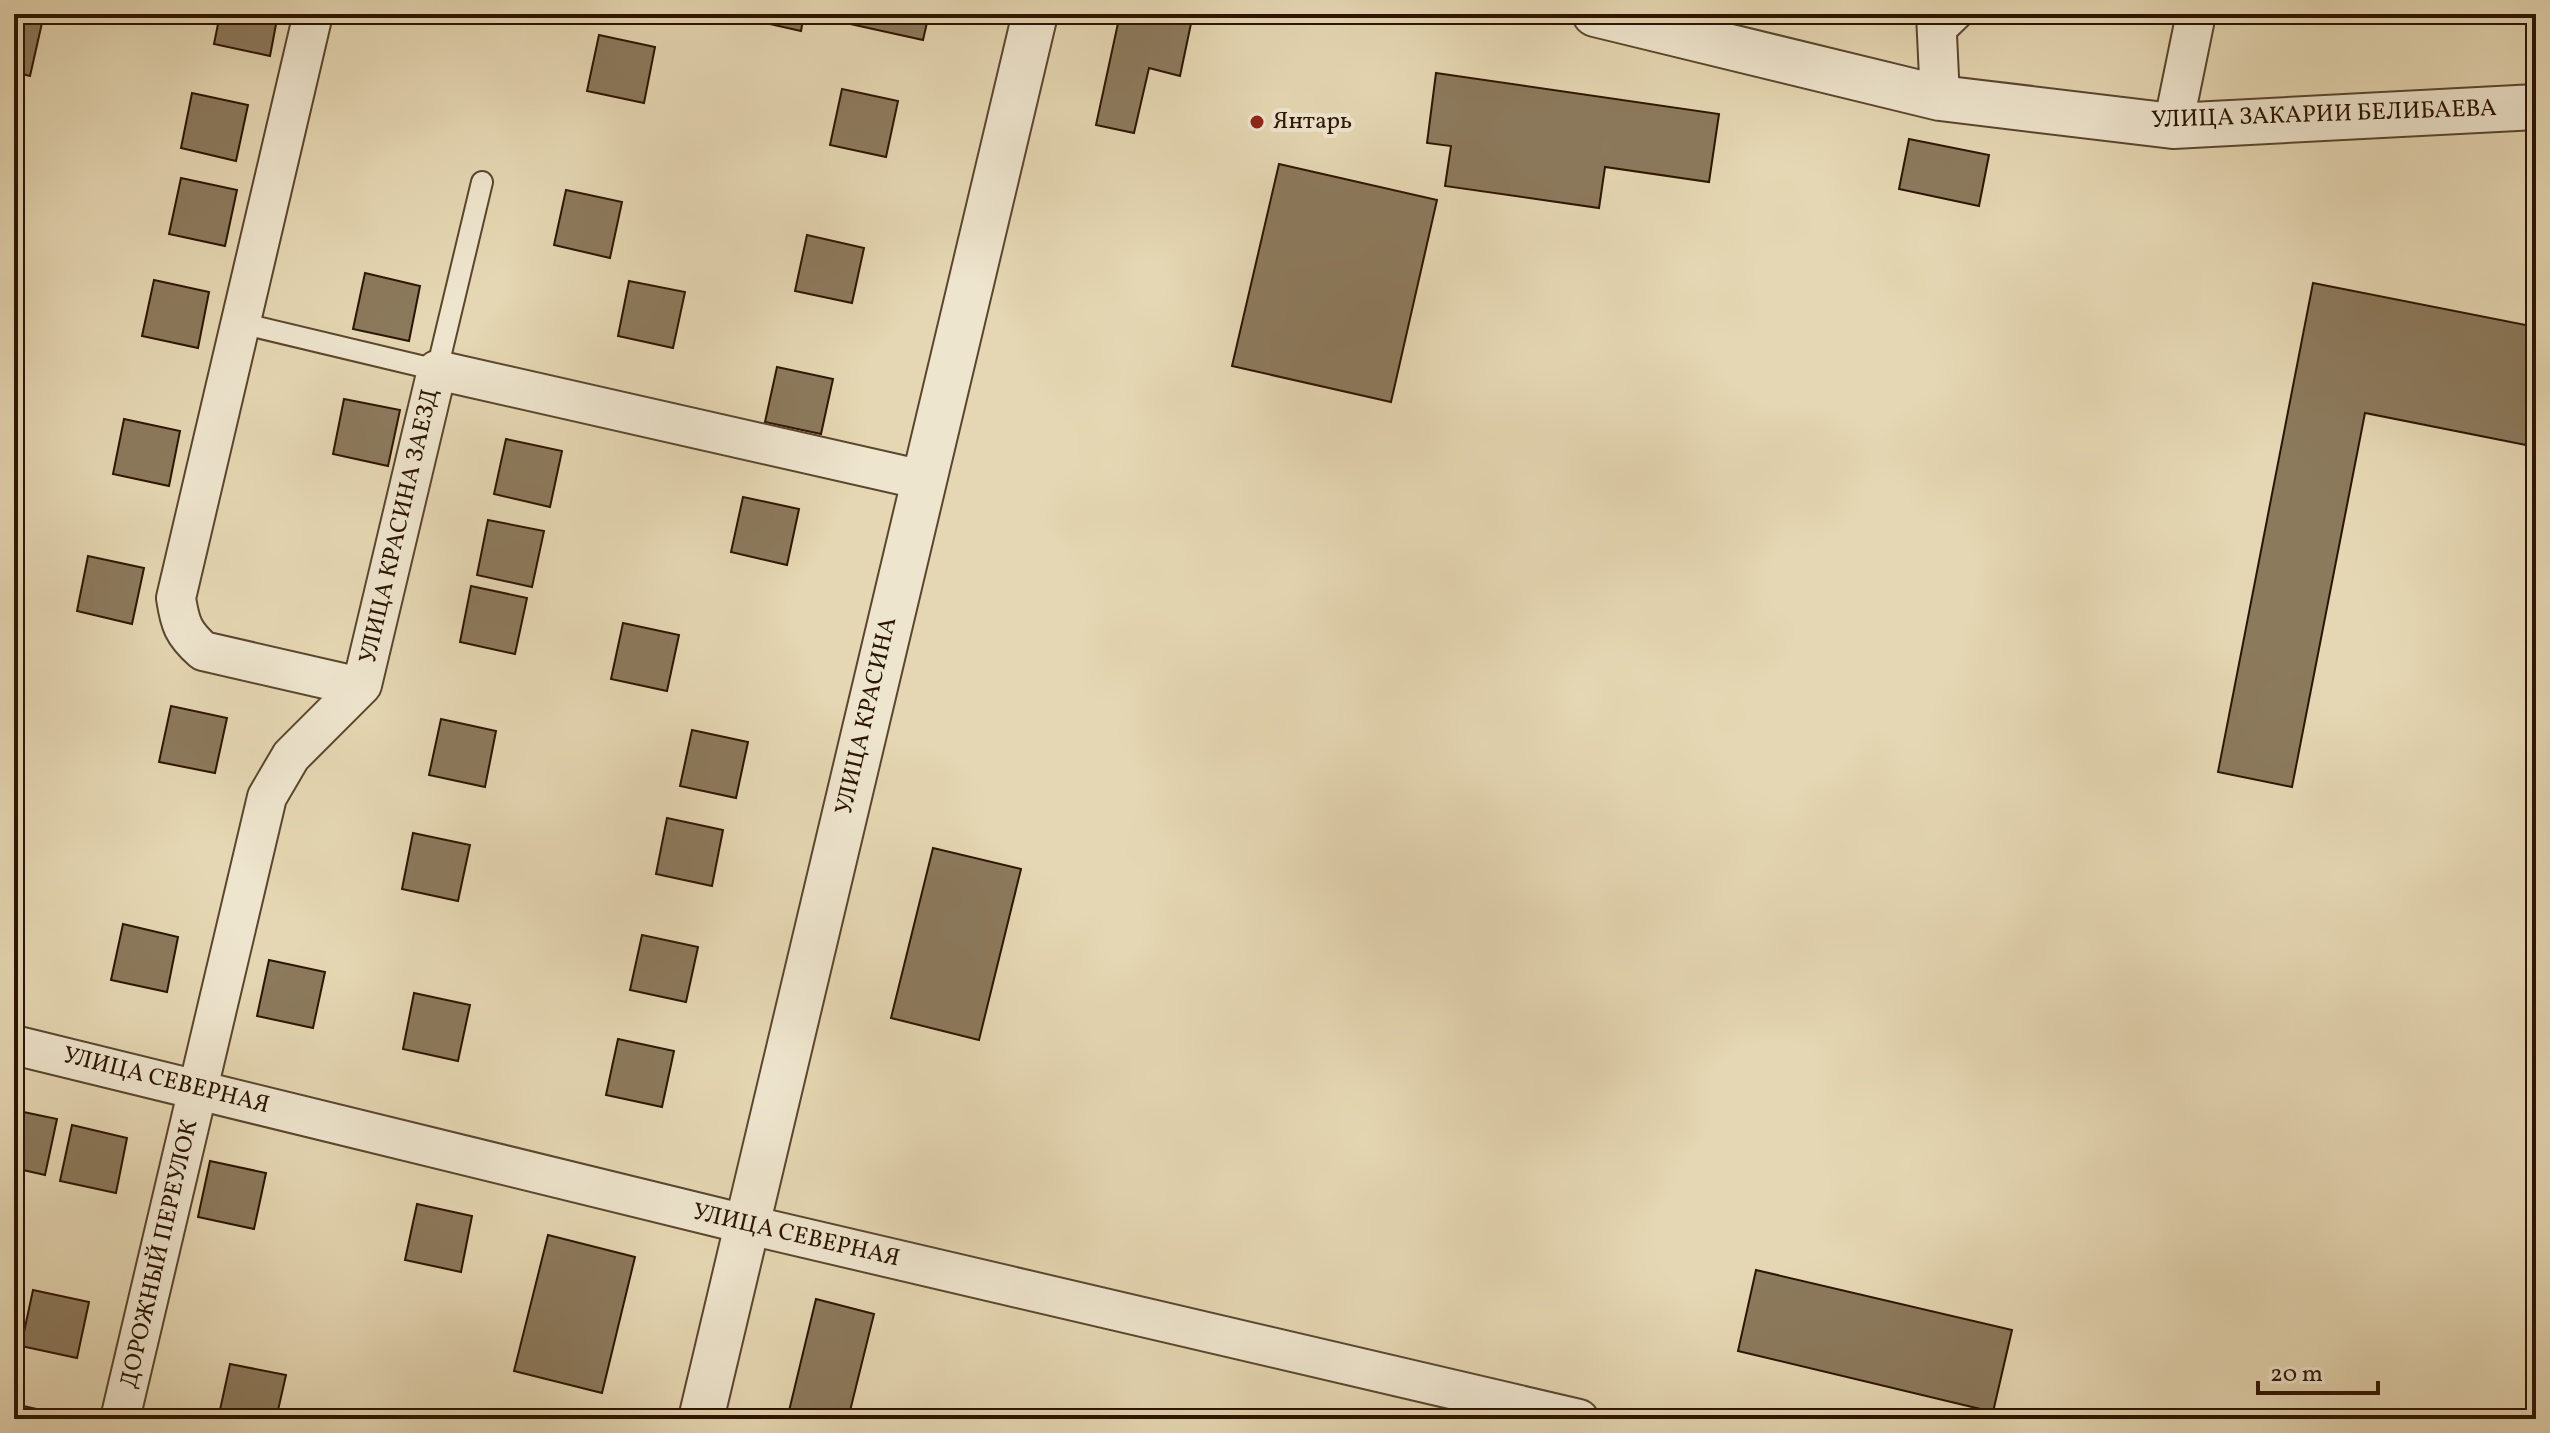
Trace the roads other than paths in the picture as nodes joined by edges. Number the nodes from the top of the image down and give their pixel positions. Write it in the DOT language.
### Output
graph roads {
  1 [pos="313,14"];
  2 [pos="1035,14"];
  3 [pos="1595,14"];
  4 [pos="2196,14"];
  5 [pos="1946,22"];
  6 [pos="1940,98"];
  7 [pos="2536,107"];
  8 [pos="2173,126"];
  9 [pos="482,182"];
  10 [pos="240,323"];
  11 [pos="437,370"];
  12 [pos="923,480"];
  13 [pos="360,687"];
  14 [pos="14,1045"];
  15 [pos="199,1089"];
  16 [pos="749,1225"];
  17 [pos="120,1419"];
  18 [pos="701,1419"];
  19 [pos="1579,1419"];
  1 -- 10 [label="street"];
  2 -- 12 [label="street, УЛИЦА КРАСИНА"];
  3 -- 6 [label="street, УЛИЦА ЗАКАРИИ БЕЛИБАЕВА"];
  4 -- 8 [label="street"];
  5 -- 6 [label="street"];
  6 -- 8 [label="street, УЛИЦА ЗАКАРИИ БЕЛИБАЕВА"];
  7 -- 8 [label="street, УЛИЦА ЗАКАРИИ БЕЛИБАЕВА"];
  9 -- 11 [label="lane"];
  10 -- 11 [label="lane"];
  10 -- 13 [label="street"];
  11 -- 12 [label="street, УЛИЦА КРАСИНА ЗАЕЗД"];
  11 -- 13 [label="street, УЛИЦА КРАСИНА ЗАЕЗД"];
  12 -- 16 [label="street, УЛИЦА КРАСИНА"];
  13 -- 15 [label="street, УЛИЦА КРАСИНА ЗАЕЗД"];
  14 -- 15 [label="street, УЛИЦА СЕВЕРНАЯ"];
  15 -- 16 [label="street, УЛИЦА СЕВЕРНАЯ"];
  15 -- 17 [label="street, ДОРОЖНЫЙ ПЕРЕУЛОК"];
  16 -- 18 [label="street, УЛИЦА КРАСИНА"];
  16 -- 19 [label="street, УЛИЦА СЕВЕРНАЯ"];
}
